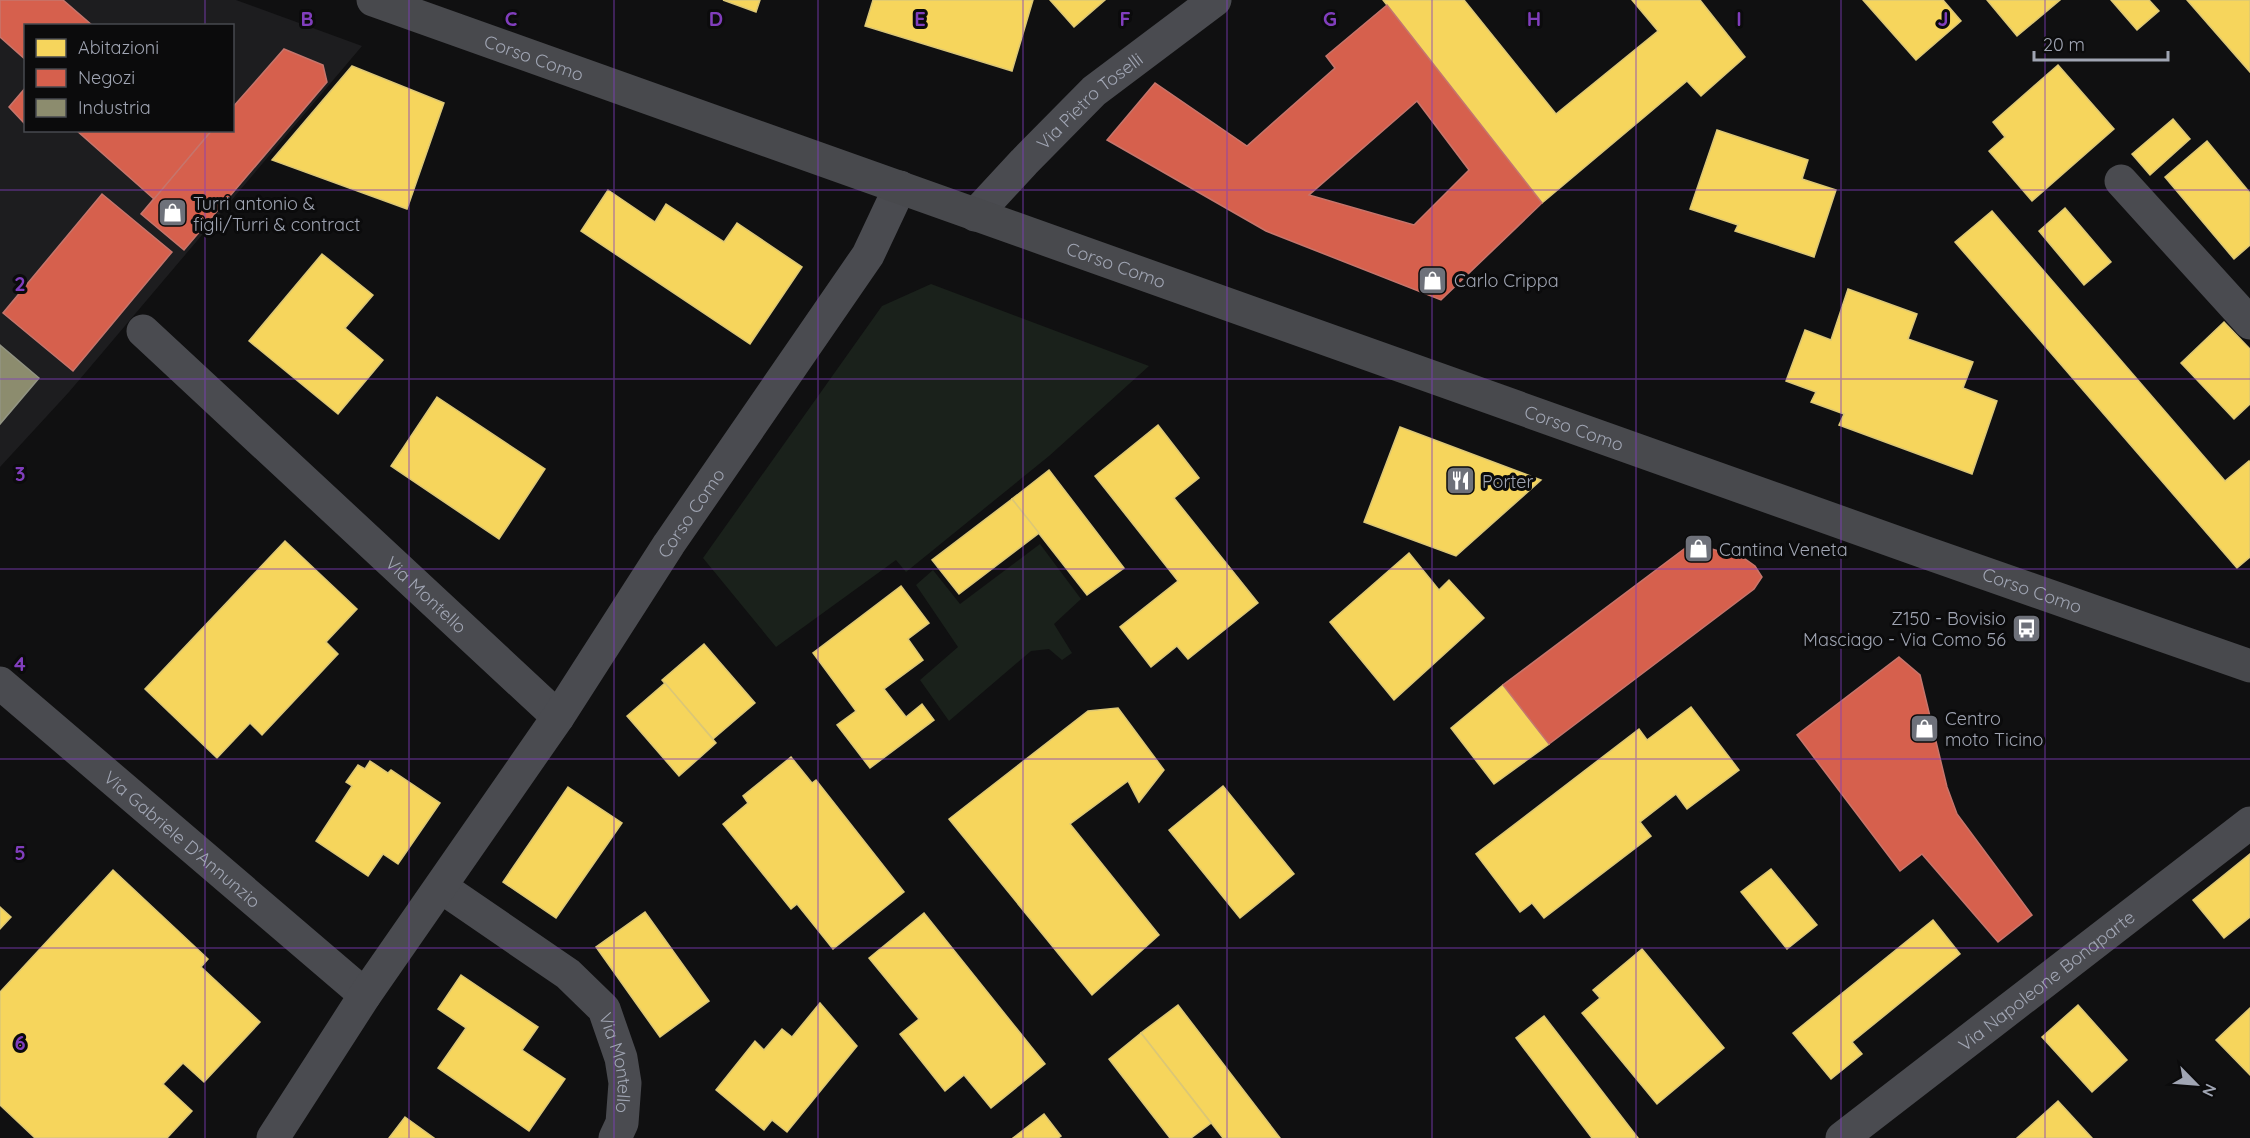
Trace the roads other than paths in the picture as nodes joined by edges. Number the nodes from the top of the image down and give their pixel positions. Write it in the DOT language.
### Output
graph roads {
  1 [pos="373,0"];
  2 [pos="1215,0"];
  3 [pos="2121,181"];
  4 [pos="900,187"];
  5 [pos="975,215"];
  6 [pos="2250,323"];
  7 [pos="143,331"];
  8 [pos="2250,666"];
  9 [pos="0,683"];
  10 [pos="558,717"];
  11 [pos="2250,823"];
  12 [pos="441,887"];
  13 [pos="365,995"];
  14 [pos="273,1138"];
  15 [pos="615,1138"];
  16 [pos="1842,1138"];
  1 -- 4 [label="main road, Corso Como"];
  2 -- 5 [label="street, Via Pietro Toselli"];
  3 -- 6 [label="street"];
  4 -- 5 [label="main road, Corso Como"];
  4 -- 10 [label="street, Corso Como"];
  5 -- 8 [label="main road, Corso Como"];
  7 -- 10 [label="street, Via Montello"];
  9 -- 13 [label="street, Via Gabriele D'Annunzio"];
  10 -- 12 [label="street"];
  11 -- 16 [label="street, Via Napoleone Bonaparte"];
  12 -- 13 [label="street"];
  12 -- 15 [label="street, Via Montello"];
  13 -- 14 [label="street"];
}
